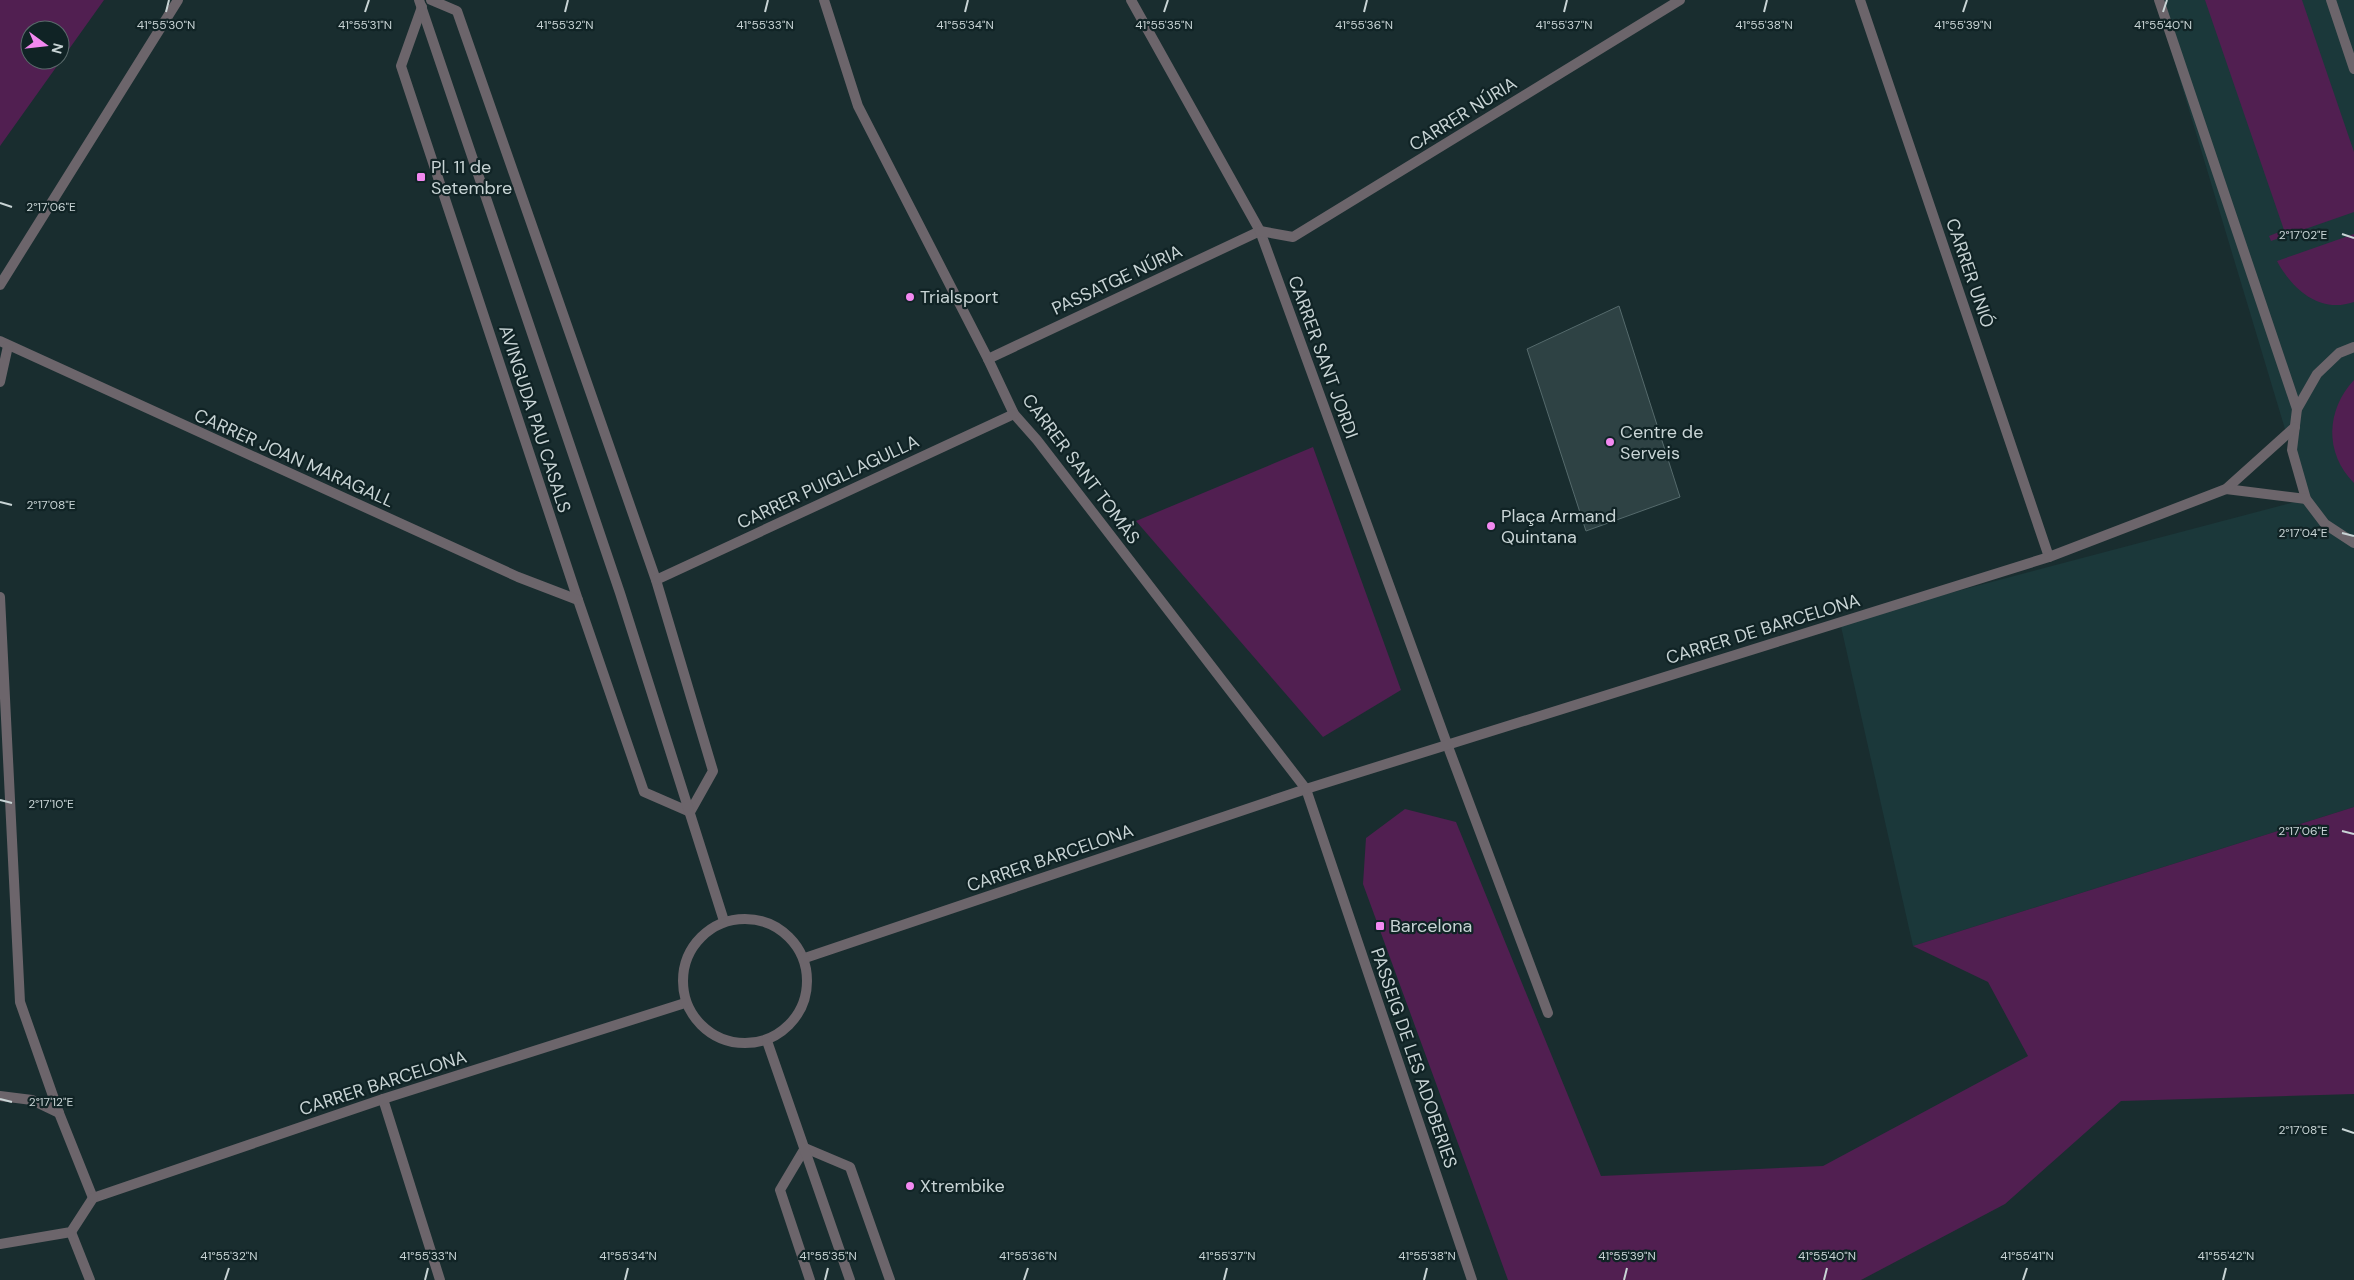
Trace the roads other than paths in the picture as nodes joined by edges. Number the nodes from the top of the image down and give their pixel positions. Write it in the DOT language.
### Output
graph roads {
  1 [pos="178,0"];
  2 [pos="431,0"];
  3 [pos="824,0"];
  4 [pos="1131,0"];
  5 [pos="1680,0"];
  6 [pos="1860,0"];
  7 [pos="2159,0"];
  8 [pos="2331,0"];
  9 [pos="420,4"];
  10 [pos="2354,69"];
  11 [pos="1260,231"];
  12 [pos="0,285"];
  13 [pos="4,343"];
  14 [pos="2354,347"];
  15 [pos="988,359"];
  16 [pos="0,382"];
  17 [pos="2297,409"];
  18 [pos="1014,414"];
  19 [pos="2295,427"];
  20 [pos="2226,489"];
  21 [pos="2306,499"];
  22 [pos="2354,543"];
  23 [pos="2049,557"];
  24 [pos="656,580"];
  25 [pos="0,597"];
  26 [pos="578,600"];
  27 [pos="1447,744"];
  28 [pos="1306,789"];
  29 [pos="690,812"];
  30 [pos="724,921"];
  31 [pos="805,958"];
  32 [pos="686,1003"];
  33 [pos="1548,1014"];
  34 [pos="767,1041"];
  35 [pos="0,1096"];
  36 [pos="383,1099"];
  37 [pos="59,1113"];
  38 [pos="805,1148"];
  39 [pos="93,1198"];
  40 [pos="71,1232"];
  41 [pos="0,1244"];
  42 [pos="90,1280"];
  43 [pos="440,1280"];
  44 [pos="810,1280"];
  45 [pos="850,1280"];
  46 [pos="890,1280"];
  47 [pos="1472,1280"];
  1 -- 12 [label="street"];
  2 -- 24 [label="street"];
  3 -- 15 [label="street, CARRER SANT TOMÀS"];
  4 -- 11 [label="street, CARRER SANT JORDI"];
  5 -- 11 [label="street, CARRER NÚRIA"];
  6 -- 23 [label="street, CARRER UNIÓ"];
  7 -- 17 [label="street"];
  8 -- 10 [label="street"];
  9 -- 26 [label="street, AVINGUDA PAU CASALS"];
  9 -- 29 [label="street, AVINGUDA PAU CASALS"];
  11 -- 15 [label="street, PASSATGE NÚRIA"];
  11 -- 27 [label="street, CARRER SANT JORDI"];
  13 -- 16 [label="street"];
  13 -- 26 [label="street, CARRER JOAN MARAGALL"];
  14 -- 17 [label="street"];
  15 -- 18 [label="street, CARRER SANT TOMÀS"];
  17 -- 19 [label="street"];
  18 -- 24 [label="street, CARRER PUIGLLAGULLA"];
  18 -- 28 [label="street, CARRER SANT TOMÀS"];
  19 -- 20 [label="street, CARRER DE BARCELONA"];
  19 -- 21 [label="street"];
  20 -- 21 [label="street, CARRER DE BARCELONA"];
  20 -- 23 [label="street, CARRER DE BARCELONA"];
  21 -- 22 [label="street"];
  23 -- 27 [label="street, CARRER DE BARCELONA"];
  24 -- 29 [label="street"];
  25 -- 37 [label="street"];
  26 -- 29 [label="street, AVINGUDA PAU CASALS"];
  27 -- 28 [label="street, CARRER DE BARCELONA"];
  27 -- 33 [label="street"];
  28 -- 31 [label="street, CARRER BARCELONA"];
  28 -- 47 [label="street, PASSEIG DE LES ADOBERIES"];
  29 -- 30 [label="street, AVINGUDA PAU CASALS"];
  30 -- 31 [label="street"];
  30 -- 32 [label="street"];
  31 -- 34 [label="street"];
  32 -- 34 [label="street"];
  32 -- 36 [label="street, CARRER BARCELONA"];
  34 -- 38 [label="street"];
  35 -- 37 [label="street"];
  36 -- 39 [label="street, CARRER BARCELONA"];
  36 -- 43 [label="street"];
  37 -- 39 [label="street"];
  38 -- 44 [label="street"];
  38 -- 45 [label="street"];
  38 -- 46 [label="street"];
  39 -- 40 [label="street"];
  40 -- 41 [label="street"];
  40 -- 42 [label="street"];
}
